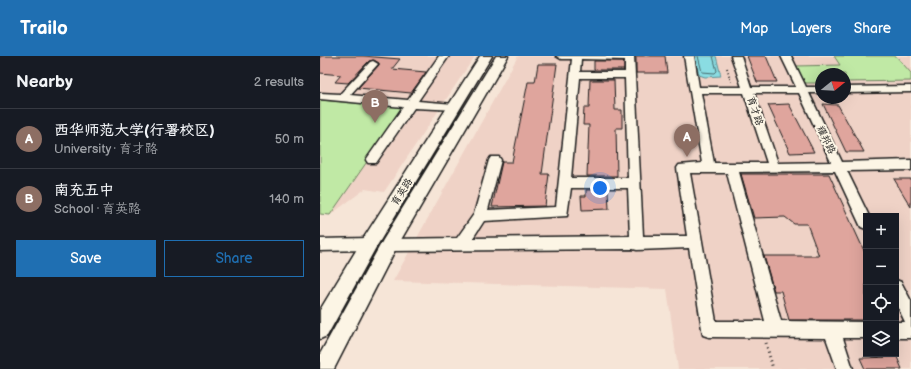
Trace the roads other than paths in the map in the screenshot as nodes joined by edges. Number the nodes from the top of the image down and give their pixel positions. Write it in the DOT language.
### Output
graph roads {
  1 [pos="444,56"];
  2 [pos="486,56"];
  3 [pos="502,56"];
  4 [pos="561,56"];
  5 [pos="689,56"];
  6 [pos="736,56"];
  7 [pos="786,56"];
  8 [pos="577,57"];
  9 [pos="629,57"];
  10 [pos="372,64"];
  11 [pos="575,75"];
  12 [pos="629,75"];
  13 [pos="911,89"];
  14 [pos="695,90"];
  15 [pos="803,90"];
  16 [pos="815,90"];
  17 [pos="851,90"];
  18 [pos="748,91"];
  19 [pos="320,96"];
  20 [pos="342,98"];
  21 [pos="411,104"];
  22 [pos="454,108"];
  23 [pos="372,160"];
  24 [pos="495,160"];
  25 [pos="911,165"];
  26 [pos="839,166"];
  27 [pos="774,167"];
  28 [pos="710,168"];
  29 [pos="732,168"];
  30 [pos="565,183"];
  31 [pos="634,183"];
  32 [pos="480,216"];
  33 [pos="863,217"];
  34 [pos="694,242"];
  35 [pos="369,244"];
  36 [pos="461,244"];
  37 [pos="637,244"];
  38 [pos="320,245"];
  39 [pos="389,245"];
  40 [pos="899,292"];
  41 [pos="911,318"];
  42 [pos="320,329"];
  43 [pos="769,329"];
  44 [pos="832,330"];
  45 [pos="863,330"];
  46 [pos="899,330"];
  47 [pos="911,330"];
  48 [pos="323,369"];
  49 [pos="845,369"];
  1 -- 21 [label="street"];
  2 -- 22 [label="main road, 育英路"];
  3 -- 39 [label="main road"];
  4 -- 8 [label="street"];
  5 -- 14 [label="street"];
  6 -- 18 [label="street, 育才路"];
  7 -- 15 [label="street, 耀邦路"];
  8 -- 9 [label="street"];
  8 -- 11 [label="street"];
  9 -- 12 [label="street"];
  10 -- 20 [label="street"];
  11 -- 12 [label="street"];
  11 -- 30 [label="street"];
  12 -- 31 [label="street"];
  13 -- 17 [label="street"];
  14 -- 18 [label="street"];
  14 -- 28 [label="street"];
  15 -- 16 [label="street"];
  15 -- 18 [label="street"];
  15 -- 26 [label="street, 耀邦路"];
  18 -- 27 [label="street, 育才路"];
  19 -- 20 [label="street"];
  20 -- 21 [label="street"];
  21 -- 22 [label="street"];
  21 -- 23 [label="street"];
  22 -- 35 [label="main road, 育英路"];
  24 -- 32 [label="street"];
  25 -- 26 [label="street"];
  26 -- 27 [label="street"];
  26 -- 33 [label="street, 耀邦路"];
  27 -- 29 [label="street"];
  28 -- 29 [label="street"];
  28 -- 34 [label="street"];
  29 -- 43 [label="street"];
  30 -- 31 [label="street"];
  30 -- 32 [label="street"];
  31 -- 37 [label="street"];
  32 -- 36 [label="street"];
  34 -- 37 [label="street"];
  34 -- 43 [label="street"];
  35 -- 38 [label="street"];
  35 -- 42 [label="main road, 育英路"];
  36 -- 37 [label="street"];
  36 -- 39 [label="street"];
  39 -- 48 [label="main road"];
  40 -- 41 [label="street"];
  43 -- 44 [label="street"];
  44 -- 45 [label="street"];
  44 -- 49 [label="street"];
  46 -- 47 [label="street"];
}
